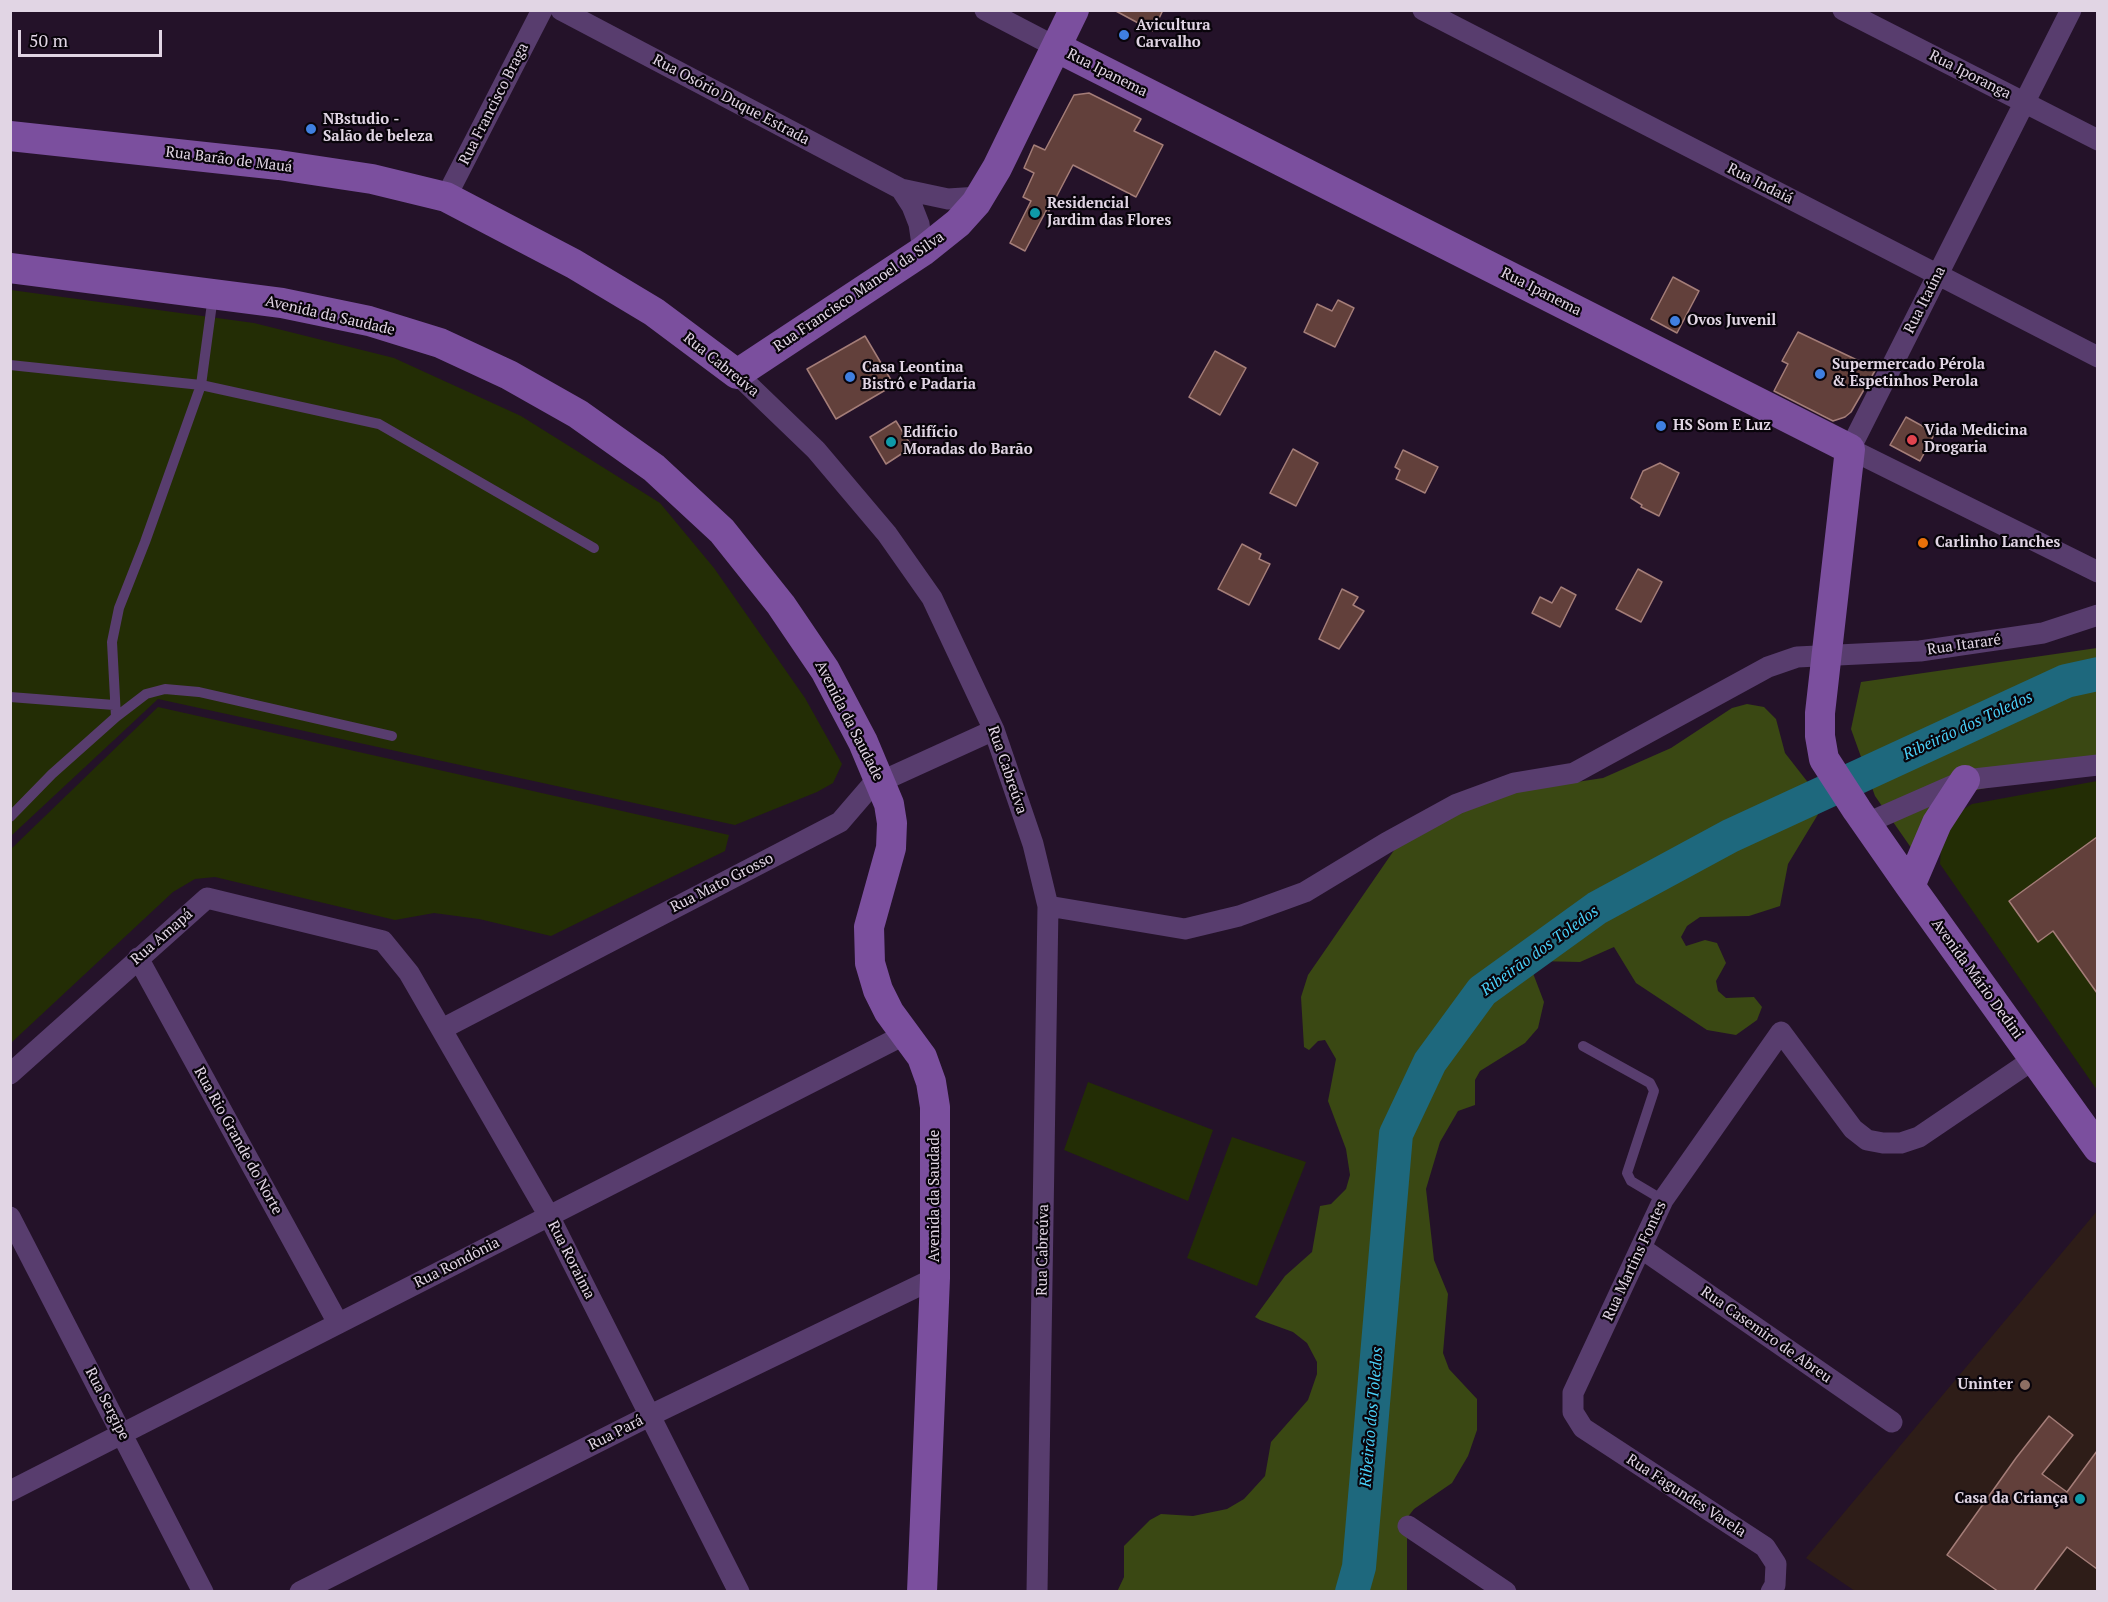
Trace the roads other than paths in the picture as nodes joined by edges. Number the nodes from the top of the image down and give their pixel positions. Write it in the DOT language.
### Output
graph roads {
  1 [pos="542,10"];
  2 [pos="561,10"];
  3 [pos="985,10"];
  4 [pos="1074,10"];
  5 [pos="1423,10"];
  6 [pos="1843,10"];
  7 [pos="2071,10"];
  8 [pos="1056,47"];
  9 [pos="2024,102"];
  10 [pos="10,136"];
  11 [pos="2097,140"];
  12 [pos="901,189"];
  13 [pos="446,197"];
  14 [pos="979,197"];
  15 [pos="923,251"];
  16 [pos="10,268"];
  17 [pos="1937,275"];
  18 [pos="213,293"];
  19 [pos="2097,357"];
  20 [pos="10,365"];
  21 [pos="737,374"];
  22 [pos="201,385"];
  23 [pos="1850,449"];
  24 [pos="594,548"];
  25 [pos="2097,572"];
  26 [pos="2097,615"];
  27 [pos="1827,654"];
  28 [pos="10,697"];
  29 [pos="115,711"];
  30 [pos="994,730"];
  31 [pos="392,736"];
  32 [pos="2097,765"];
  33 [pos="1965,780"];
  34 [pos="880,782"];
  35 [pos="1862,816"];
  36 [pos="10,817"];
  37 [pos="1910,886"];
  38 [pos="1048,906"];
  39 [pos="383,940"];
  40 [pos="138,958"];
  41 [pos="442,1029"];
  42 [pos="904,1035"];
  43 [pos="1583,1046"];
  44 [pos="2034,1059"];
  45 [pos="10,1074"];
  46 [pos="2097,1148"];
  47 [pos="1662,1200"];
  48 [pos="549,1216"];
  49 [pos="13,1229"];
  50 [pos="1641,1248"];
  51 [pos="935,1278"];
  52 [pos="338,1323"];
  53 [pos="1573,1412"];
  54 [pos="651,1415"];
  55 [pos="1892,1422"];
  56 [pos="122,1433"];
  57 [pos="10,1491"];
  58 [pos="1408,1526"];
  59 [pos="203,1592"];
  60 [pos="300,1592"];
  61 [pos="739,1592"];
  62 [pos="922,1592"];
  63 [pos="1037,1592"];
  64 [pos="1506,1592"];
  65 [pos="1772,1592"];
  1 -- 13 [label="street, Rua Francisco Braga"];
  2 -- 12 [label="street, Rua Osório Duque Estrada"];
  3 -- 8 [label="street, Rua Ipanema"];
  4 -- 8 [label="street, Rua Francisco Manoel da Silva"];
  5 -- 17 [label="street, Rua Indaiá"];
  6 -- 9 [label="street, Rua Iporanga"];
  7 -- 9 [label="street, Rua Itaúna"];
  8 -- 14 [label="street, Rua Francisco Manoel da Silva"];
  8 -- 23 [label="street, Rua Ipanema"];
  9 -- 11 [label="street, Rua Iporanga"];
  9 -- 17 [label="street, Rua Itaúna"];
  10 -- 13 [label="street, Rua Barão de Mauá"];
  12 -- 14 [label="street, Rua Osório Duque Estrada"];
  12 -- 15 [label="street"];
  13 -- 21 [label="street, Rua Cabreúva"];
  14 -- 15 [label="street, Rua Francisco Manoel da Silva"];
  15 -- 21 [label="street, Rua Francisco Manoel da Silva"];
  16 -- 18 [label="street, Avenida da Saudade"];
  17 -- 19 [label="street, Rua Indaiá"];
  17 -- 23 [label="street, Rua Itaúna"];
  18 -- 22 [label="lane"];
  18 -- 34 [label="street, Avenida da Saudade"];
  20 -- 22 [label="lane"];
  21 -- 30 [label="street, Rua Cabreúva"];
  22 -- 24 [label="lane"];
  22 -- 29 [label="lane"];
  23 -- 25 [label="street, Rua Ipanema"];
  23 -- 27 [label="street, Rua Itaúna"];
  26 -- 27 [label="street, Rua Itararé"];
  27 -- 35 [label="street, Rua Itaúna"];
  27 -- 38 [label="street, Rua Itararé"];
  28 -- 29 [label="lane"];
  29 -- 31 [label="lane"];
  29 -- 36 [label="lane"];
  30 -- 34 [label="street, Rua Mato Grosso"];
  30 -- 38 [label="street, Rua Cabreúva"];
  32 -- 33 [label="street"];
  33 -- 35 [label="street"];
  33 -- 37 [label="street"];
  34 -- 41 [label="street, Rua Mato Grosso"];
  34 -- 42 [label="street, Avenida da Saudade"];
  35 -- 37 [label="street, Avenida Mário Dedini"];
  37 -- 44 [label="street, Avenida Mário Dedini"];
  38 -- 63 [label="street, Rua Cabreúva"];
  39 -- 40 [label="street, Rua Amapá"];
  39 -- 41 [label="street, Rua Roraima"];
  40 -- 45 [label="street, Rua Amapá"];
  40 -- 52 [label="street, Rua Rio Grande do Norte"];
  41 -- 48 [label="street, Rua Roraima"];
  42 -- 48 [label="street, Rua Rondônia"];
  42 -- 51 [label="street, Avenida da Saudade"];
  43 -- 47 [label="lane"];
  44 -- 46 [label="street, Avenida Mário Dedini"];
  44 -- 47 [label="street, Rua Martins Fontes"];
  47 -- 50 [label="street, Rua Martins Fontes"];
  48 -- 52 [label="street, Rua Rondônia"];
  48 -- 54 [label="street, Rua Roraima"];
  49 -- 56 [label="street, Rua Sergipe"];
  50 -- 53 [label="street, Rua Martins Fontes"];
  50 -- 55 [label="street, Rua Casemiro de Abreu"];
  51 -- 54 [label="street, Rua Pará"];
  51 -- 62 [label="street, Avenida da Saudade"];
  52 -- 56 [label="street, Rua Rondônia"];
  53 -- 65 [label="street, Rua Fagundes Varela"];
  54 -- 60 [label="street, Rua Pará"];
  54 -- 61 [label="street, Rua Roraima"];
  56 -- 57 [label="street, Rua Rondônia"];
  56 -- 59 [label="street, Rua Sergipe"];
  58 -- 64 [label="street"];
}
